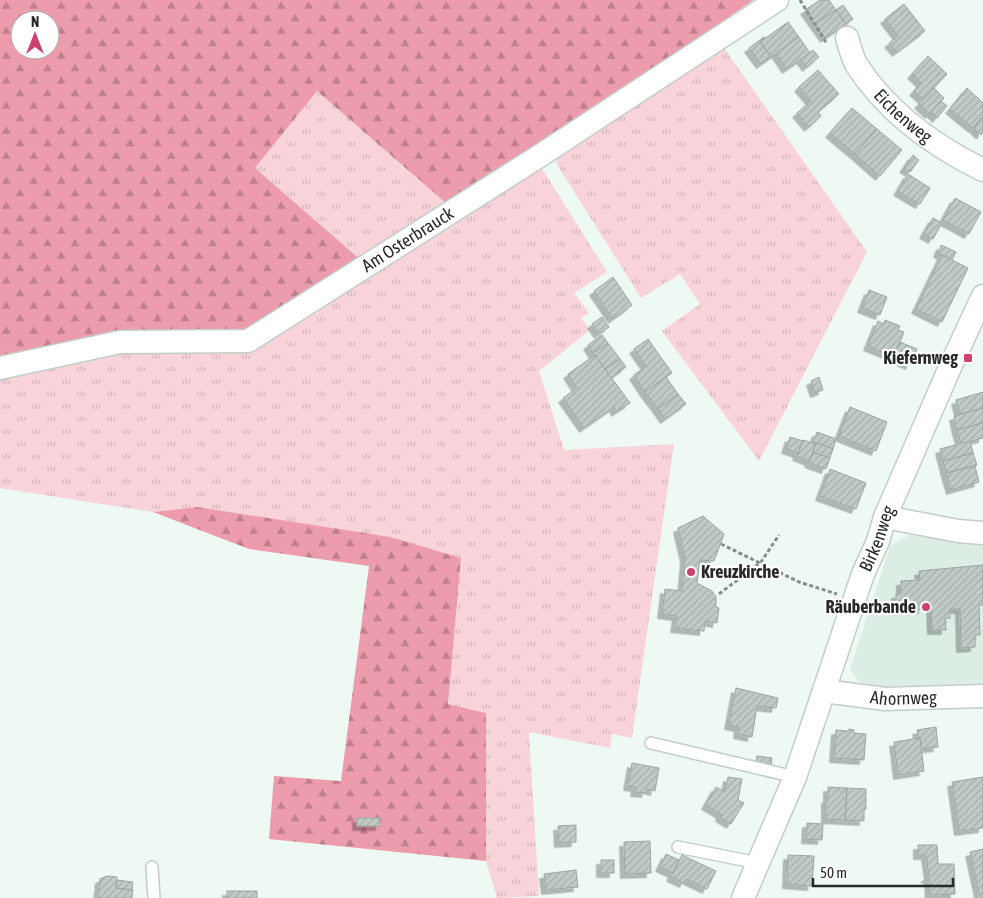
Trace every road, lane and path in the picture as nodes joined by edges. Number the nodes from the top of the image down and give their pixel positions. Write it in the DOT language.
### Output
graph roads {
  1 [pos="776,0"];
  2 [pos="800,0"];
  3 [pos="847,38"];
  4 [pos="983,170"];
  5 [pos="983,296"];
  6 [pos="0,368"];
  7 [pos="885,517"];
  8 [pos="983,532"];
  9 [pos="779,535"];
  10 [pos="721,544"];
  11 [pos="761,562"];
  12 [pos="719,594"];
  13 [pos="856,600"];
  14 [pos="824,692"];
  15 [pos="983,696"];
  16 [pos="651,743"];
  17 [pos="795,777"];
  18 [pos="678,847"];
  19 [pos="758,863"];
  20 [pos="152,867"];
  21 [pos="154,898"];
  22 [pos="743,898"];
  1 -- 6 [label="street, Am Osterbrauck"];
  2 -- 3 [label="path"];
  3 -- 4 [label="street, Eichenweg"];
  5 -- 7 [label="street, Birkenweg"];
  7 -- 8 [label="street"];
  7 -- 13 [label="street, Birkenweg"];
  9 -- 11 [label="path"];
  10 -- 11 [label="path"];
  11 -- 12 [label="path"];
  11 -- 13 [label="path"];
  13 -- 14 [label="street, Birkenweg"];
  14 -- 15 [label="street, Ahornweg"];
  14 -- 17 [label="street, Birkenweg"];
  16 -- 17 [label="lane"];
  17 -- 19 [label="street, Birkenweg"];
  18 -- 19 [label="lane"];
  19 -- 22 [label="street, Birkenweg"];
  20 -- 21 [label="lane"];
}
